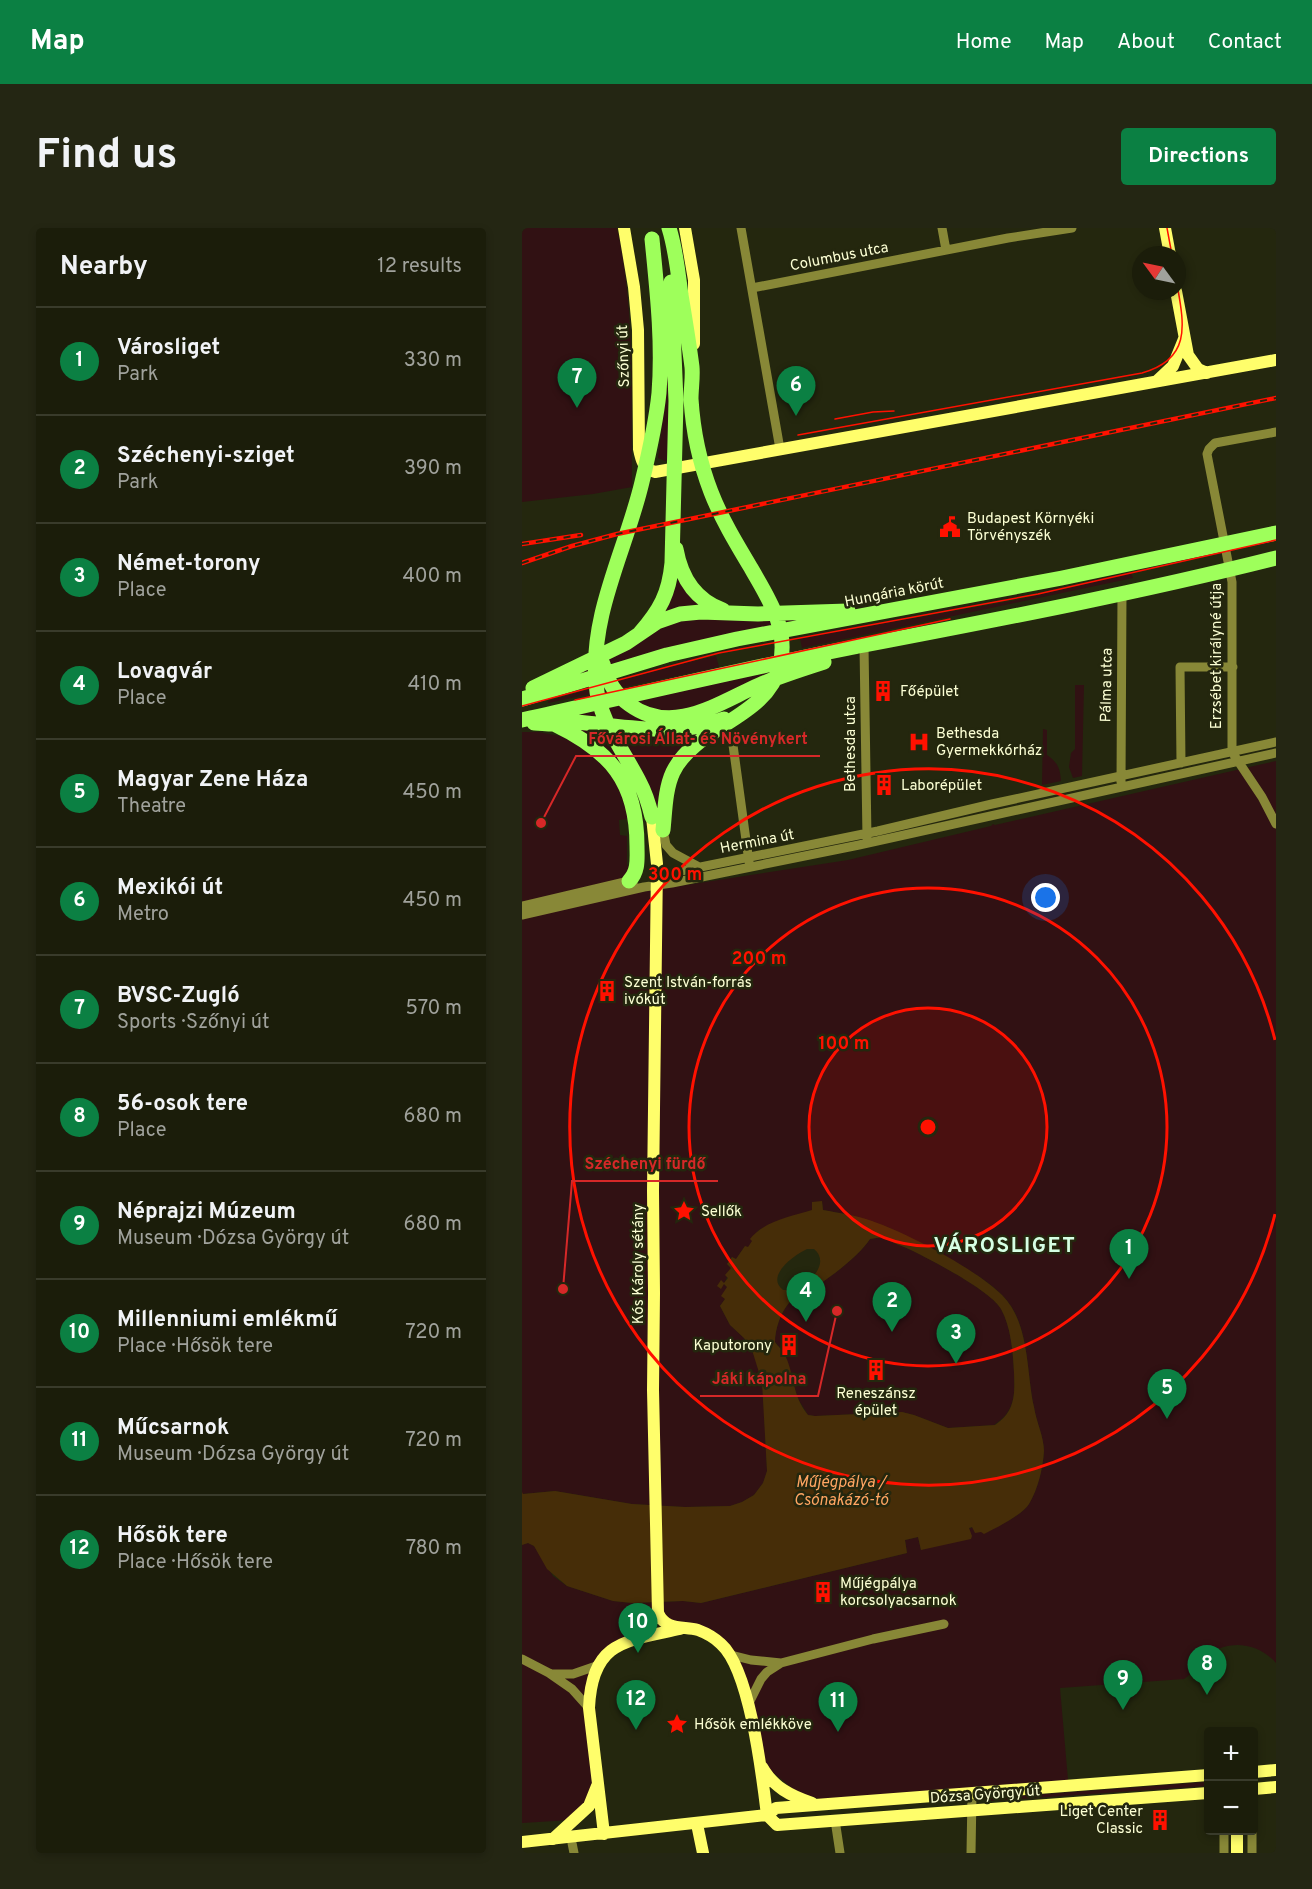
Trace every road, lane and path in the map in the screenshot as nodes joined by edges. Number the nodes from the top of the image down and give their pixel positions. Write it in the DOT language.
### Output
graph roads {
  1 [pos="624,228"];
  2 [pos="664,228"];
  3 [pos="669,228"];
  4 [pos="741,228"];
  5 [pos="942,228"];
  6 [pos="1072,228"];
  7 [pos="1165,228"];
  8 [pos="687,231"];
  9 [pos="1007,233"];
  10 [pos="650,234"];
  11 [pos="1168,246"];
  12 [pos="946,250"];
  13 [pos="752,288"];
  14 [pos="1178,300"];
  15 [pos="672,321"];
  16 [pos="1184,338"];
  17 [pos="1276,360"];
  18 [pos="692,369"];
  19 [pos="1207,373"];
  20 [pos="1155,383"];
  21 [pos="1276,432"];
  22 [pos="780,449"];
  23 [pos="1276,532"];
  24 [pos="1224,544"];
  25 [pos="1276,558"];
  26 [pos="675,563"];
  27 [pos="1230,570"];
  28 [pos="1122,593"];
  29 [pos="905,608"];
  30 [pos="731,612"];
  31 [pos="600,616"];
  32 [pos="640,633"];
  33 [pos="860,646"];
  34 [pos="1233,668"];
  35 [pos="522,692"];
  36 [pos="522,699"];
  37 [pos="746,710"];
  38 [pos="522,722"];
  39 [pos="554,724"];
  40 [pos="1276,742"];
  41 [pos="733,745"];
  42 [pos="1232,752"];
  43 [pos="1276,753"];
  44 [pos="1237,761"];
  45 [pos="1181,763"];
  46 [pos="1121,782"];
  47 [pos="652,817"];
  48 [pos="1276,824"];
  49 [pos="663,830"];
  50 [pos="867,838"];
  51 [pos="749,863"];
  52 [pos="657,864"];
  53 [pos="699,867"];
  54 [pos="629,881"];
  55 [pos="650,886"];
  56 [pos="522,906"];
  57 [pos="522,915"];
  58 [pos="658,1610"];
  59 [pos="944,1623"];
  60 [pos="681,1629"];
  61 [pos="626,1642"];
  62 [pos="731,1655"];
  63 [pos="522,1659"];
  64 [pos="781,1663"];
  65 [pos="599,1665"];
  66 [pos="549,1673"];
  67 [pos="748,1704"];
  68 [pos="589,1708"];
  69 [pos="759,1761"];
  70 [pos="1276,1770"];
  71 [pos="1258,1772"];
  72 [pos="1204,1776"];
  73 [pos="598,1785"];
  74 [pos="1276,1787"];
  75 [pos="1258,1789"];
  76 [pos="1204,1793"];
  77 [pos="972,1794"];
  78 [pos="819,1805"];
  79 [pos="972,1810"];
  80 [pos="767,1815"];
  81 [pos="835,1820"];
  82 [pos="697,1824"];
  83 [pos="604,1834"];
  84 [pos="1224,1835"];
  85 [pos="1237,1835"];
  86 [pos="1252,1835"];
  87 [pos="571,1838"];
  88 [pos="553,1839"];
  89 [pos="522,1842"];
  90 [pos="574,1853"];
  91 [pos="703,1853"];
  92 [pos="840,1853"];
  93 [pos="971,1853"];
  94 [pos="1224,1853"];
  95 [pos="1237,1853"];
  96 [pos="1252,1853"];
  1 -- 22 [label="street, Szőnyi út"];
  2 -- 15 [label="main road"];
  3 -- 18 [label="main road"];
  4 -- 13 [label="street"];
  5 -- 12 [label="street"];
  6 -- 9 [label="street, Columbus utca"];
  7 -- 11 [label="street"];
  8 -- 18 [label="street"];
  9 -- 12 [label="street, Columbus utca"];
  10 -- 15 [label="main road"];
  10 -- 31 [label="main road"];
  12 -- 13 [label="street, Columbus utca"];
  13 -- 22 [label="street"];
  14 -- 16 [label="street"];
  15 -- 26 [label="main road"];
  16 -- 19 [label="street"];
  16 -- 20 [label="street"];
  17 -- 19 [label="street"];
  18 -- 37 [label="main road"];
  19 -- 20 [label="street"];
  20 -- 22 [label="street"];
  21 -- 24 [label="street, Erzsébet királyné útja"];
  23 -- 24 [label="main road, Hungária körút"];
  24 -- 27 [label="street, Erzsébet királyné útja"];
  24 -- 29 [label="main road, Hungária körút"];
  25 -- 27 [label="main road"];
  26 -- 30 [label="main road"];
  26 -- 32 [label="main road"];
  27 -- 28 [label="main road"];
  27 -- 34 [label="street, Erzsébet királyné útja"];
  28 -- 33 [label="main road"];
  28 -- 46 [label="street, Pálma utca"];
  29 -- 30 [label="main road"];
  29 -- 36 [label="main road, Hungária körút"];
  30 -- 32 [label="main road"];
  31 -- 33 [label="main road"];
  31 -- 47 [label="main road"];
  32 -- 35 [label="main road"];
  33 -- 38 [label="main road"];
  33 -- 50 [label="street, Bethesda utca"];
  34 -- 42 [label="street, Erzsébet királyné útja"];
  34 -- 45 [label="street"];
  37 -- 39 [label="main road"];
  37 -- 49 [label="main road"];
  38 -- 39 [label="main road"];
  39 -- 54 [label="main road"];
  40 -- 42 [label="street, Hermina út"];
  41 -- 51 [label="street"];
  42 -- 44 [label="street"];
  42 -- 45 [label="street, Hermina út"];
  43 -- 44 [label="street, Hermina út"];
  44 -- 46 [label="street, Hermina út"];
  44 -- 48 [label="street"];
  45 -- 46 [label="street, Hermina út"];
  46 -- 50 [label="street, Hermina út"];
  47 -- 52 [label="street"];
  49 -- 52 [label="street"];
  49 -- 53 [label="street"];
  50 -- 51 [label="street, Hermina út"];
  51 -- 53 [label="street, Hermina út"];
  51 -- 55 [label="street, Hermina út"];
  52 -- 55 [label="street, Kós Károly sétány"];
  53 -- 55 [label="street, Hermina út"];
  54 -- 55 [label="street"];
  54 -- 56 [label="street"];
  55 -- 57 [label="street"];
  55 -- 58 [label="street, Kós Károly sétány"];
  58 -- 60 [label="street"];
  58 -- 61 [label="street"];
  59 -- 64 [label="street"];
  60 -- 61 [label="street"];
  60 -- 62 [label="street"];
  61 -- 65 [label="street"];
  62 -- 64 [label="street"];
  62 -- 67 [label="street"];
  63 -- 66 [label="street"];
  64 -- 67 [label="street"];
  65 -- 66 [label="street"];
  65 -- 68 [label="street"];
  66 -- 68 [label="street"];
  67 -- 69 [label="street"];
  68 -- 73 [label="street"];
  69 -- 78 [label="street"];
  69 -- 80 [label="street"];
  70 -- 71 [label="street"];
  72 -- 77 [label="street, Dózsa György út"];
  73 -- 83 [label="street"];
  73 -- 88 [label="street"];
  74 -- 75 [label="street"];
  76 -- 79 [label="street, Dózsa György út"];
  77 -- 78 [label="street, Dózsa György út"];
  77 -- 79 [label="street"];
  78 -- 80 [label="street, Dózsa György út"];
  79 -- 81 [label="street, Dózsa György út"];
  79 -- 93 [label="street"];
  80 -- 81 [label="street, Dózsa György út"];
  80 -- 82 [label="street, Dózsa György út"];
  81 -- 92 [label="street"];
  82 -- 83 [label="street, Dózsa György út"];
  82 -- 91 [label="street"];
  83 -- 87 [label="street, Dózsa György út"];
  84 -- 94 [label="street"];
  85 -- 95 [label="street"];
  86 -- 96 [label="street"];
  87 -- 88 [label="street, Dózsa György út"];
  87 -- 90 [label="street"];
  88 -- 89 [label="street, Dózsa György út"];
}
